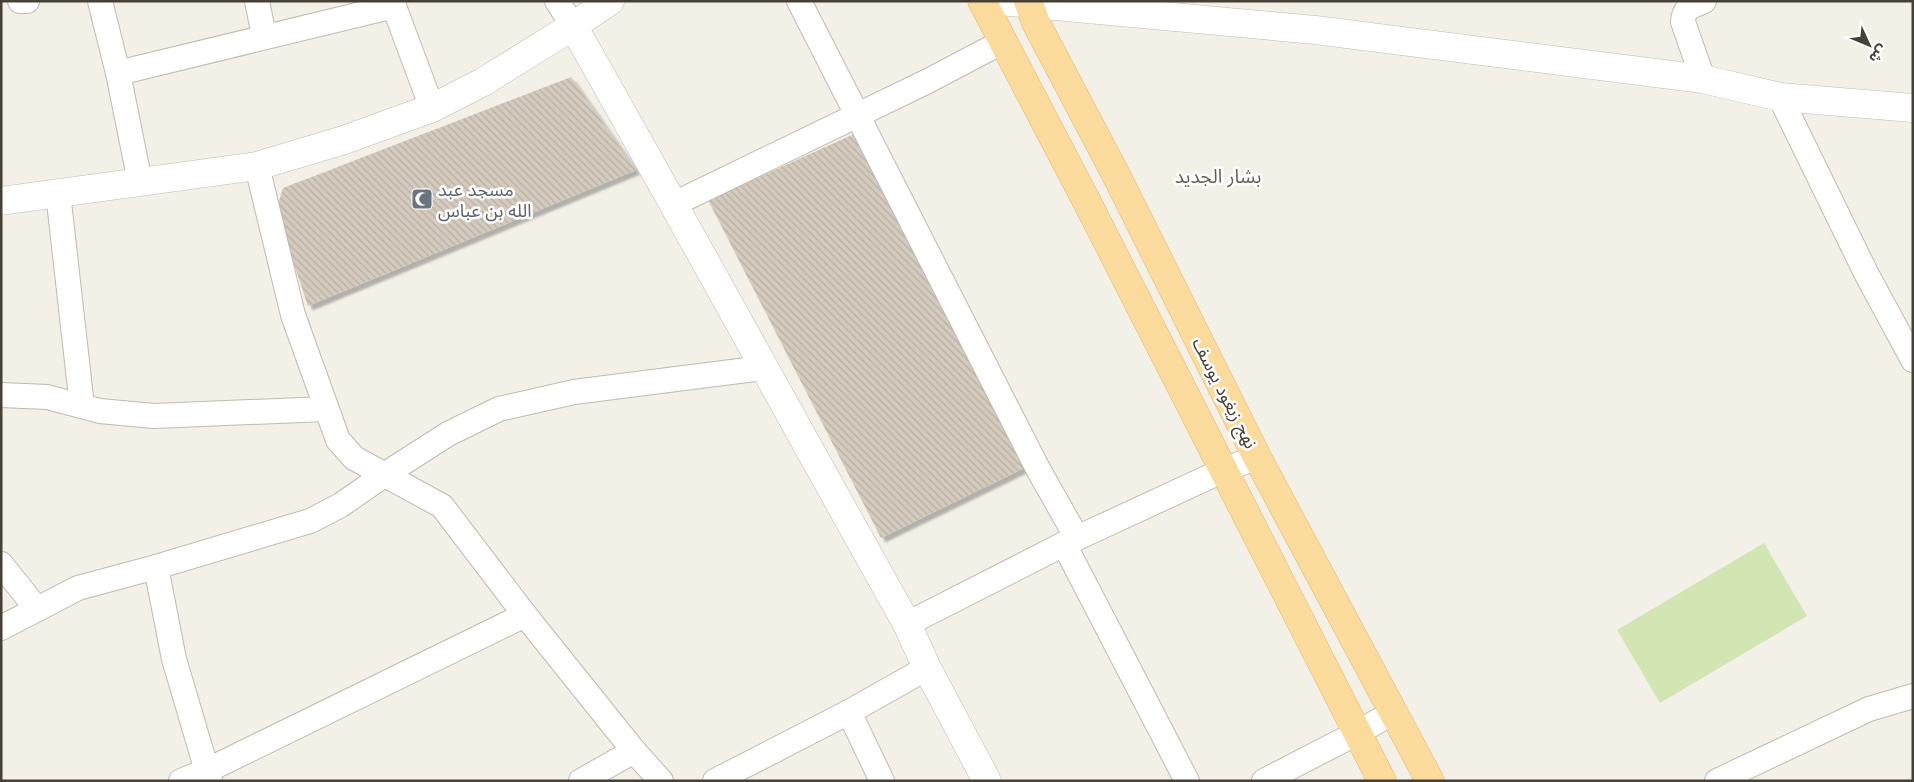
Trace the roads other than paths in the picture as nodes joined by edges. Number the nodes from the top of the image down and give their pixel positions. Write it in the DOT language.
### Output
graph roads {
  1 [pos="20,1"];
  2 [pos="27,1"];
  3 [pos="100,1"];
  4 [pos="257,1"];
  5 [pos="557,1"];
  6 [pos="610,1"];
  7 [pos="800,1"];
  8 [pos="982,1"];
  9 [pos="1000,1"];
  10 [pos="1704,1"];
  11 [pos="1029,2"];
  12 [pos="393,4"];
  13 [pos="573,26"];
  14 [pos="264,36"];
  15 [pos="1004,41"];
  16 [pos="118,73"];
  17 [pos="1703,79"];
  18 [pos="1780,97"];
  19 [pos="432,108"];
  20 [pos="1913,108"];
  21 [pos="858,114"];
  22 [pos="257,166"];
  23 [pos="140,182"];
  24 [pos="58,192"];
  25 [pos="1,201"];
  26 [pos="674,204"];
  27 [pos="1913,360"];
  28 [pos="763,368"];
  29 [pos="1,395"];
  30 [pos="82,406"];
  31 [pos="326,410"];
  32 [pos="1257,457"];
  33 [pos="1224,470"];
  34 [pos="384,475"];
  35 [pos="1071,541"];
  36 [pos="1,564"];
  37 [pos="156,567"];
  38 [pos="37,609"];
  39 [pos="525,615"];
  40 [pos="907,624"];
  41 [pos="1,628"];
  42 [pos="927,668"];
  43 [pos="1913,696"];
  44 [pos="849,712"];
  45 [pos="1394,712"];
  46 [pos="1357,733"];
  47 [pos="634,751"];
  48 [pos="208,776"];
  49 [pos="180,781"];
  50 [pos="581,781"];
  51 [pos="661,781"];
  52 [pos="716,781"];
  53 [pos="882,781"];
  54 [pos="987,781"];
  55 [pos="1187,781"];
  56 [pos="1264,781"];
  57 [pos="1382,781"];
  58 [pos="1430,781"];
  59 [pos="1717,781"];
  1 -- 2 [label="street"];
  3 -- 16 [label="street"];
  4 -- 14 [label="street"];
  5 -- 13 [label="street"];
  6 -- 13 [label="street"];
  7 -- 21 [label="street"];
  8 -- 15 [label="main road, نهج زيغود يوسف"];
  9 -- 11 [label="street"];
  10 -- 17 [label="street"];
  11 -- 17 [label="street"];
  11 -- 32 [label="main road, نهج زيغود يوسف"];
  12 -- 14 [label="street"];
  12 -- 19 [label="street"];
  13 -- 19 [label="street"];
  13 -- 26 [label="street"];
  14 -- 16 [label="street"];
  15 -- 21 [label="street"];
  15 -- 33 [label="main road, نهج زيغود يوسف"];
  16 -- 23 [label="street"];
  17 -- 18 [label="street"];
  18 -- 20 [label="street"];
  18 -- 27 [label="street"];
  19 -- 22 [label="street"];
  21 -- 26 [label="street"];
  21 -- 35 [label="street"];
  22 -- 23 [label="street"];
  22 -- 31 [label="street"];
  23 -- 24 [label="street"];
  24 -- 25 [label="street"];
  24 -- 30 [label="street"];
  26 -- 28 [label="street"];
  28 -- 34 [label="street"];
  28 -- 40 [label="street"];
  29 -- 30 [label="street"];
  30 -- 31 [label="street"];
  31 -- 34 [label="street"];
  32 -- 33 [label="street"];
  32 -- 45 [label="main road, نهج زيغود يوسف"];
  33 -- 35 [label="street"];
  33 -- 46 [label="main road, نهج زيغود يوسف"];
  34 -- 37 [label="street"];
  34 -- 39 [label="street"];
  35 -- 40 [label="street"];
  35 -- 55 [label="street"];
  36 -- 38 [label="street"];
  37 -- 38 [label="street"];
  37 -- 48 [label="street"];
  38 -- 41 [label="street"];
  39 -- 47 [label="street"];
  39 -- 48 [label="street"];
  40 -- 42 [label="street"];
  42 -- 44 [label="street"];
  42 -- 54 [label="street"];
  43 -- 59 [label="street"];
  44 -- 52 [label="street"];
  44 -- 53 [label="street"];
  45 -- 46 [label="street"];
  45 -- 58 [label="main road, نهج زيغود يوسف"];
  46 -- 56 [label="street"];
  46 -- 57 [label="main road, نهج زيغود يوسف"];
  47 -- 50 [label="street"];
  47 -- 51 [label="street"];
  48 -- 49 [label="street"];
}
